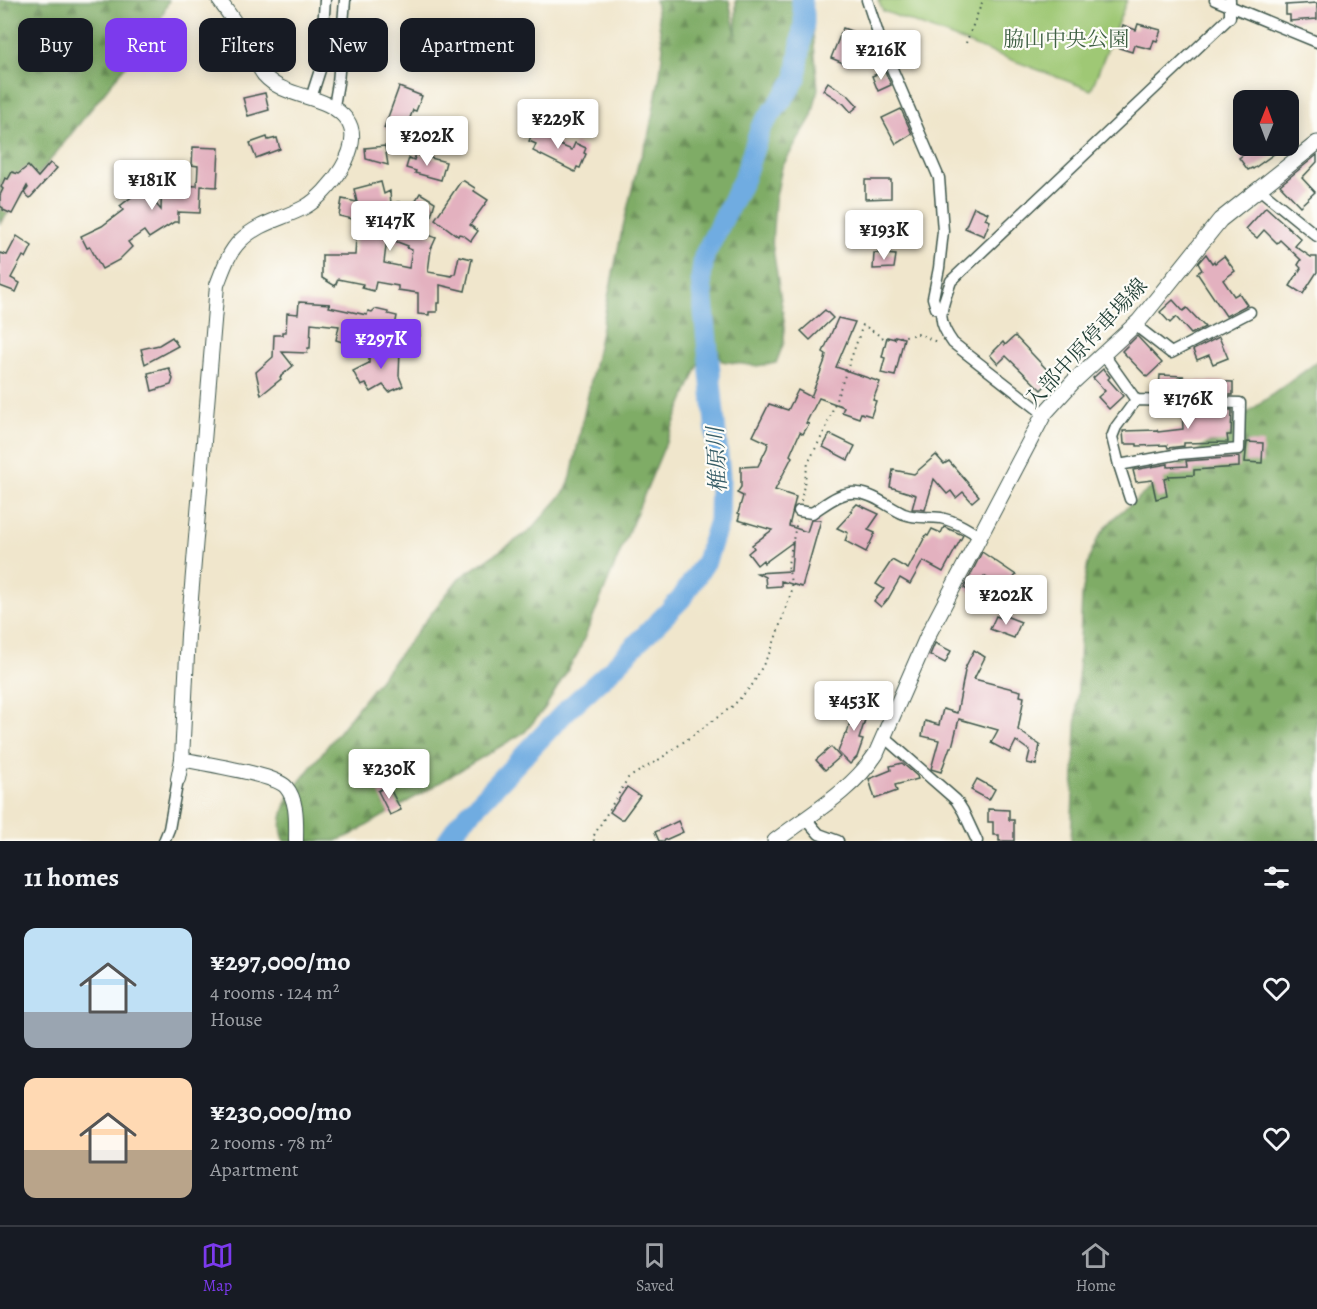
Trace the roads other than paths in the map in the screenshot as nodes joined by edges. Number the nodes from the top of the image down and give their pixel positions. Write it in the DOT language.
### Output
graph roads {
  1 [pos="219,0"];
  2 [pos="325,0"];
  3 [pos="345,0"];
  4 [pos="867,0"];
  5 [pos="1215,0"];
  6 [pos="1230,3"];
  7 [pos="1317,42"];
  8 [pos="311,98"];
  9 [pos="334,106"];
  10 [pos="1317,143"];
  11 [pos="1258,188"];
  12 [pos="1317,236"];
  13 [pos="941,312"];
  14 [pos="1250,312"];
  15 [pos="1135,325"];
  16 [pos="1104,355"];
  17 [pos="1136,400"];
  18 [pos="1044,414"];
  19 [pos="1119,465"];
  20 [pos="1130,499"];
  21 [pos="799,511"];
  22 [pos="979,536"];
  23 [pos="884,737"];
  24 [pos="182,759"];
  25 [pos="178,779"];
  26 [pos="805,818"];
  27 [pos="164,841"];
  28 [pos="296,841"];
  29 [pos="775,841"];
  30 [pos="838,841"];
  31 [pos="977,841"];
  1 -- 8 [label="street"];
  2 -- 8 [label="street"];
  3 -- 9 [label="street"];
  4 -- 13 [label="street"];
  5 -- 6 [label="street"];
  6 -- 7 [label="street"];
  6 -- 13 [label="street"];
  8 -- 9 [label="street"];
  9 -- 24 [label="street"];
  10 -- 11 [label="main road, 入部中原停車場線"];
  11 -- 12 [label="street"];
  11 -- 15 [label="main road, 入部中原停車場線"];
  13 -- 18 [label="street"];
  14 -- 15 [label="street"];
  15 -- 16 [label="main road, 入部中原停車場線"];
  16 -- 17 [label="street"];
  16 -- 18 [label="main road, 入部中原停車場線"];
  17 -- 19 [label="street"];
  17 -- 19 [label="street"];
  18 -- 22 [label="main road, 入部中原停車場線"];
  19 -- 20 [label="street"];
  21 -- 22 [label="street"];
  22 -- 23 [label="main road, 入部中原停車場線"];
  23 -- 26 [label="main road, 入部中原停車場線"];
  23 -- 31 [label="street"];
  24 -- 25 [label="street"];
  24 -- 28 [label="street"];
  25 -- 27 [label="street"];
  26 -- 29 [label="main road, 入部中原停車場線"];
  26 -- 30 [label="street"];
}
